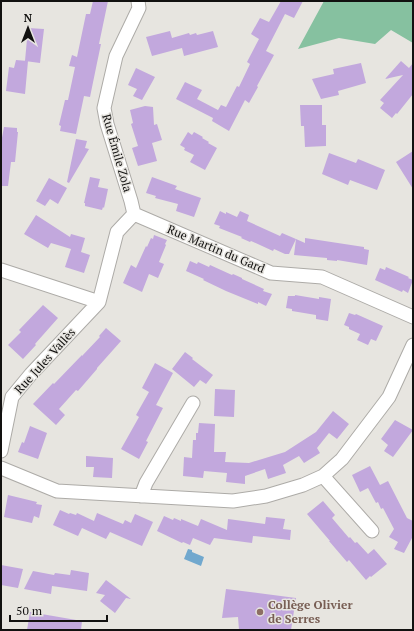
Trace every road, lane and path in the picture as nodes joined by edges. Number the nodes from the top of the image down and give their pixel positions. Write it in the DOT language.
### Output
graph roads {
  1 [pos="138,1"];
  2 [pos="134,214"];
  3 [pos="1,270"];
  4 [pos="99,302"];
  5 [pos="413,317"];
  6 [pos="413,345"];
  7 [pos="193,403"];
  8 [pos="1,451"];
  9 [pos="1,468"];
  10 [pos="323,476"];
  11 [pos="141,496"];
  12 [pos="372,531"];
  1 -- 2 [label="street, Rue Émile Zola"];
  2 -- 4 [label="street"];
  2 -- 5 [label="street, Rue Martin du Gard"];
  3 -- 4 [label="street"];
  4 -- 8 [label="street, Rue Jules Vallès"];
  6 -- 10 [label="street"];
  7 -- 11 [label="street"];
  9 -- 11 [label="street"];
  10 -- 11 [label="street"];
  10 -- 12 [label="street"];
}
